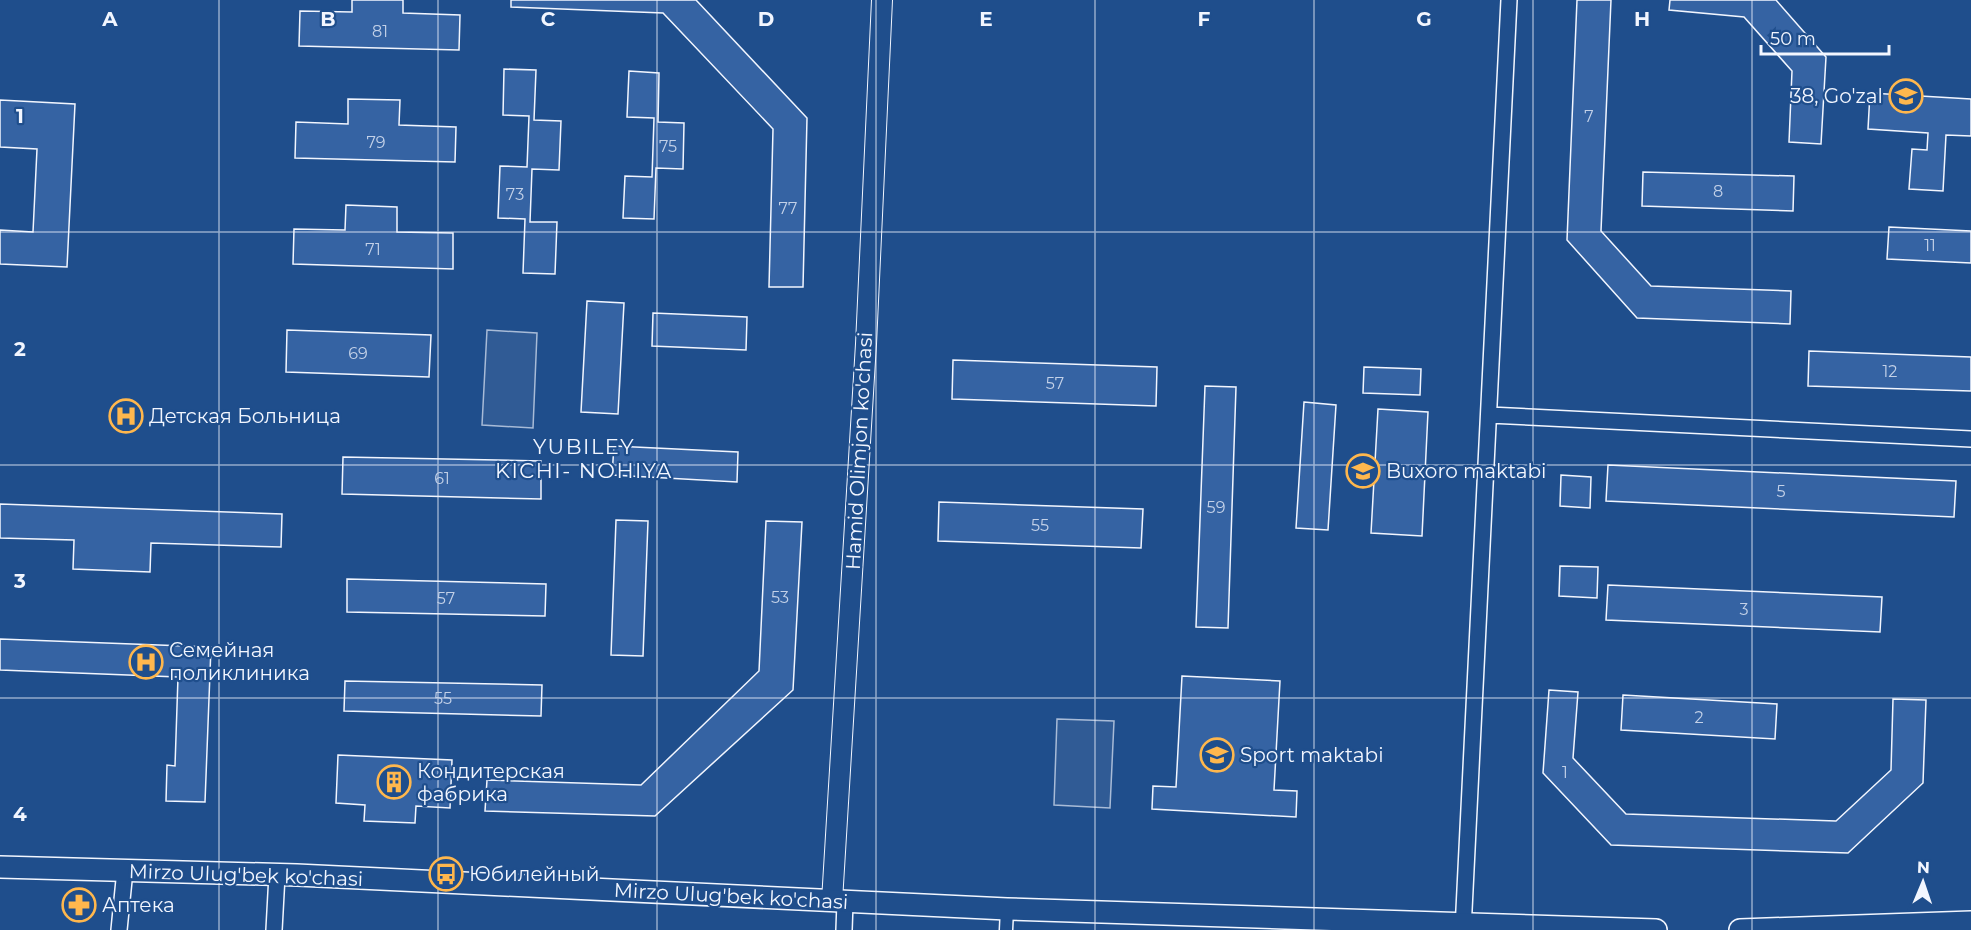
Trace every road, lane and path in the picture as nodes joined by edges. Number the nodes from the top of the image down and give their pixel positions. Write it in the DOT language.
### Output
graph roads {
  1 [pos="882,0"];
  2 [pos="1509,0"];
  3 [pos="1488,415"];
  4 [pos="1971,439"];
  5 [pos="0,867"];
  6 [pos="125,870"];
  7 [pos="277,875"];
  8 [pos="839,901"];
  9 [pos="1006,920"];
  10 [pos="1971,921"];
  11 [pos="1463,927"];
  12 [pos="119,930"];
  13 [pos="274,930"];
  14 [pos="844,930"];
  15 [pos="1656,930"];
  16 [pos="1740,930"];
  1 -- 8 [label="street, Hamid Olimjon ko'chasi"];
  2 -- 3 [label="street"];
  3 -- 4 [label="street"];
  3 -- 11 [label="street"];
  5 -- 6 [label="main road, Mirzo Ulug'bek ko'chasi"];
  6 -- 7 [label="main road, Mirzo Ulug'bek ko'chasi"];
  6 -- 12 [label="street"];
  7 -- 8 [label="main road, Mirzo Ulug'bek ko'chasi"];
  7 -- 13 [label="street"];
  8 -- 9 [label="main road, Mirzo Ulug'bek ko'chasi"];
  8 -- 14 [label="street"];
  9 -- 11 [label="main road, Mirzo Ulug'bek ko'chasi"];
  10 -- 16 [label="main road"];
  11 -- 15 [label="main road, Mirzo Ulug'bek ko'chasi"];
}
